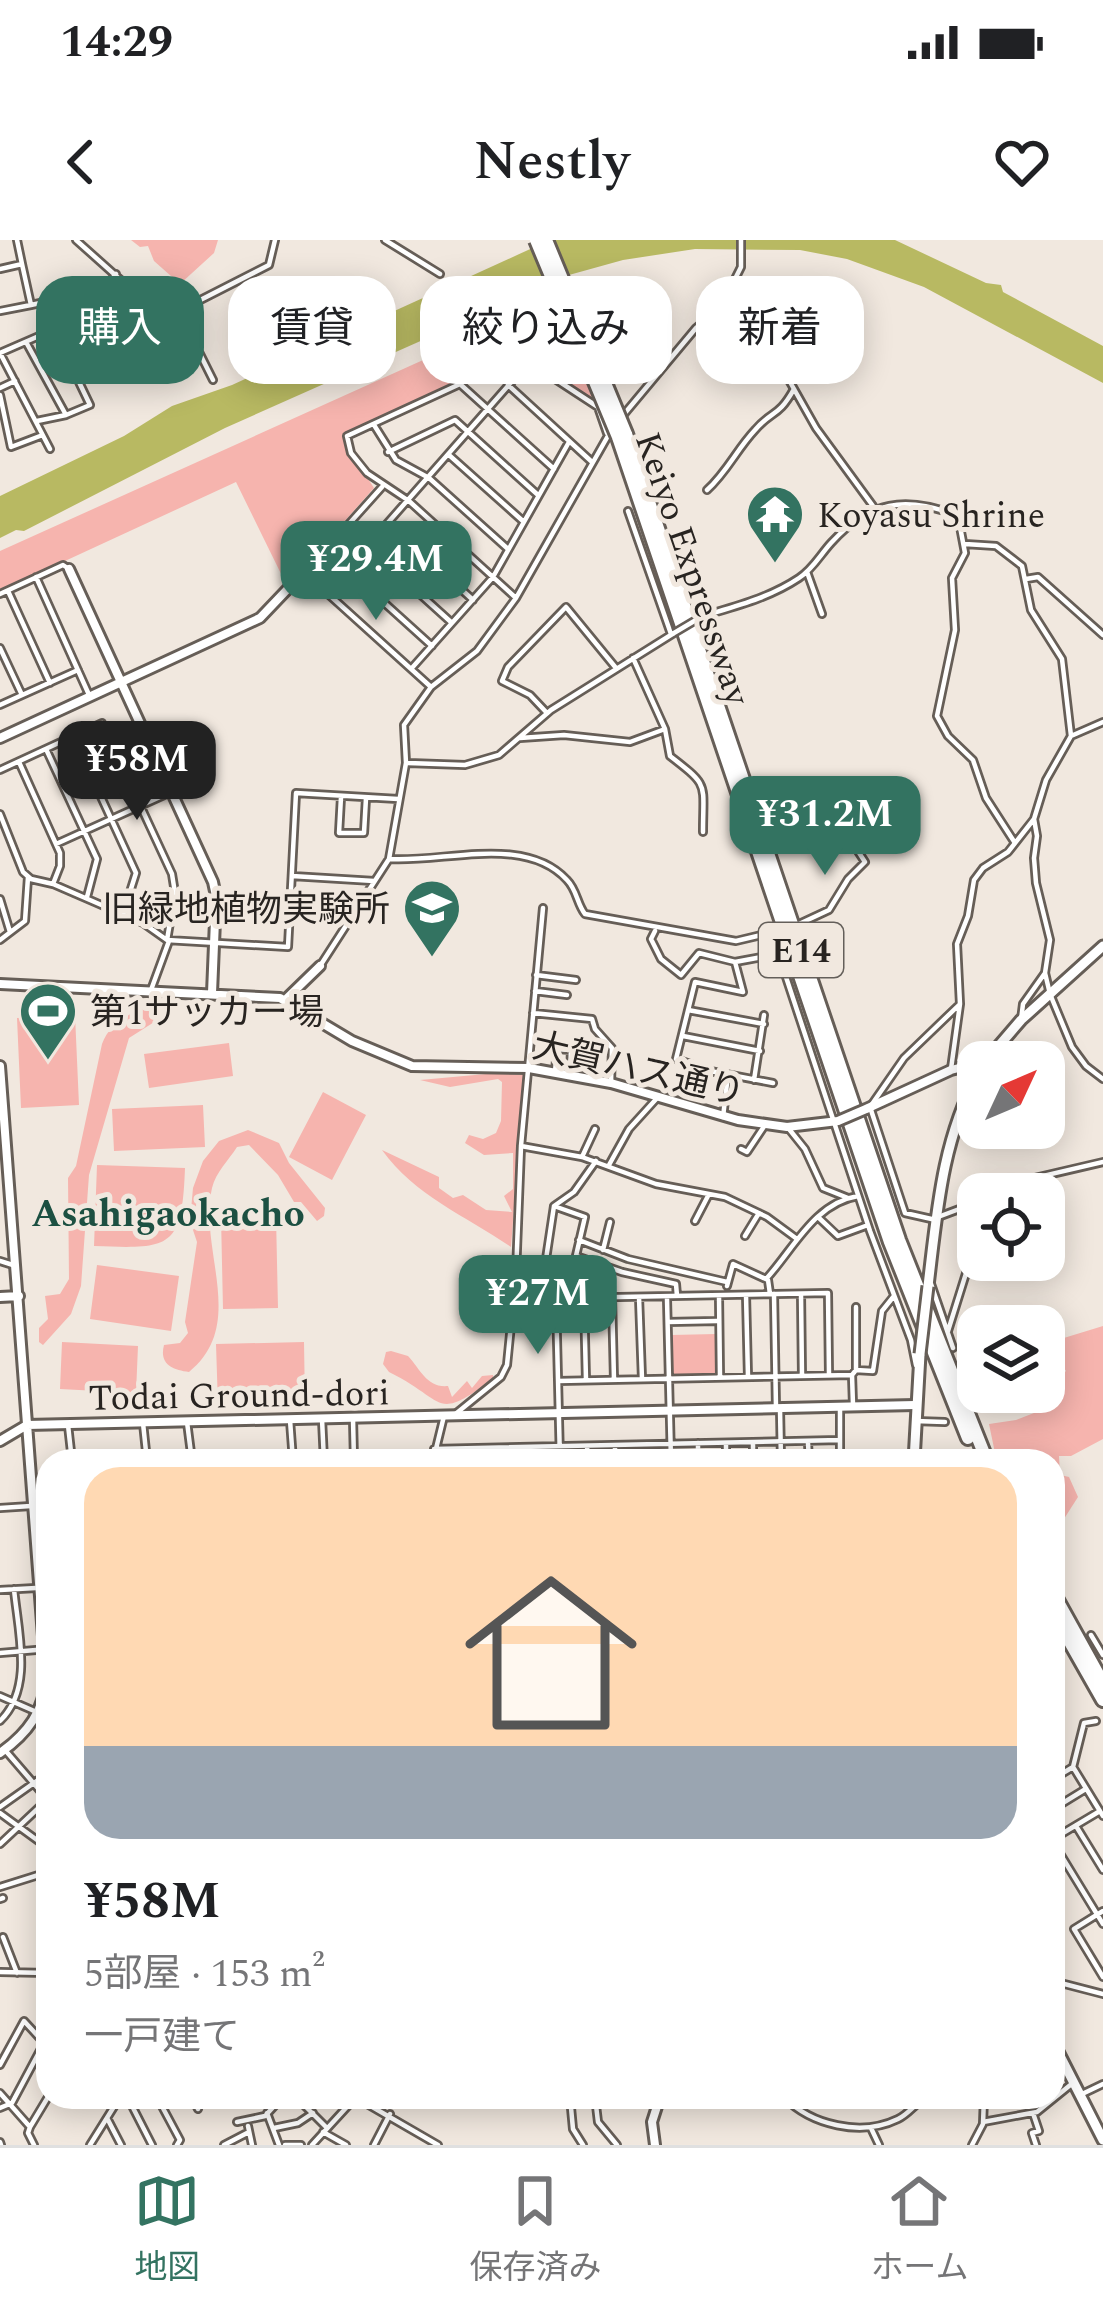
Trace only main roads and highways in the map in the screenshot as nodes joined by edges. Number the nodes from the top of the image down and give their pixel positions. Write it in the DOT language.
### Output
graph roads {
  1 [pos="536,240"];
  2 [pos="546,240"];
  3 [pos="617,435"];
  4 [pos="1103,946"];
  5 [pos="1002,1041"];
  6 [pos="957,1119"];
  7 [pos="914,1449"];
  8 [pos="973,1449"];
  9 [pos="983,1449"];
  10 [pos="1065,1615"];
  11 [pos="1065,1633"];
  12 [pos="1103,1683"];
  13 [pos="1103,1700"];
  14 [pos="1065,2065"];
  15 [pos="1103,2140"];
  1 -- 3 [label="highway, Keiyo Expressway / E14, bridge"];
  2 -- 3 [label="highway, Keiyo Expressway / E14, bridge"];
  3 -- 8 [label="highway, Keiyo Expressway / E14"];
  3 -- 9 [label="highway, Keiyo Expressway / E14"];
  4 -- 5 [label="main road"];
  6 -- 7 [label="main road, bridge"];
  10 -- 12 [label="highway"];
  11 -- 13 [label="highway"];
  14 -- 15 [label="main road"];
}
